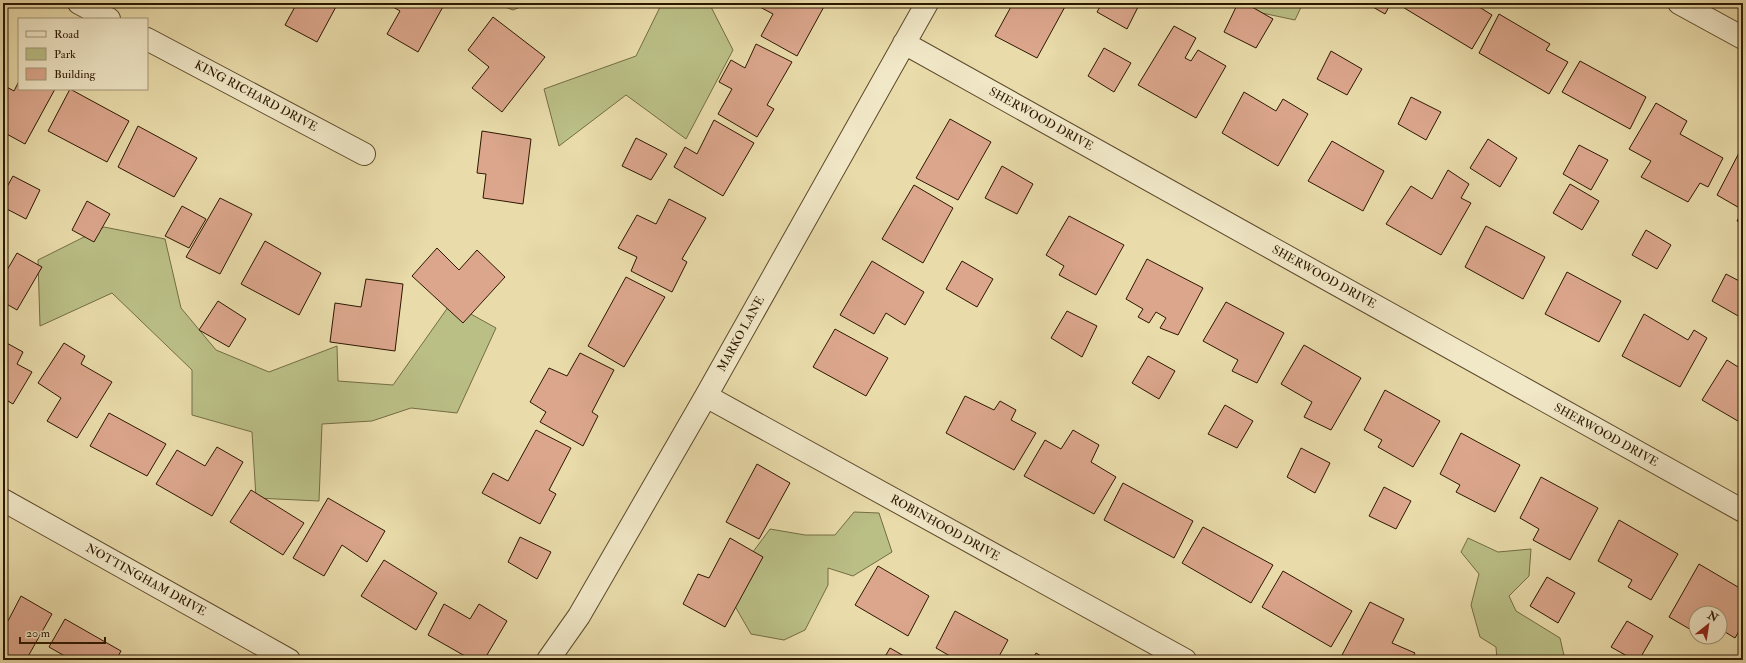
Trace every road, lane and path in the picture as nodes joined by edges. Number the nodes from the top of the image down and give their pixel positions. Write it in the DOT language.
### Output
graph roads {
  1 [pos="79,3"];
  2 [pos="927,3"];
  3 [pos="1679,3"];
  4 [pos="107,18"];
  5 [pos="1743,38"];
  6 [pos="148,40"];
  7 [pos="904,43"];
  8 [pos="364,154"];
  9 [pos="706,396"];
  10 [pos="3,500"];
  11 [pos="1743,511"];
  12 [pos="289,660"];
  13 [pos="548,660"];
  14 [pos="1185,660"];
  1 -- 4 [label="street"];
  2 -- 7 [label="street, MARKO LANE"];
  3 -- 5 [label="street"];
  6 -- 8 [label="street, KING RICHARD DRIVE"];
  7 -- 9 [label="street, MARKO LANE"];
  7 -- 11 [label="street, SHERWOOD DRIVE"];
  9 -- 13 [label="street, MARKO LANE"];
  9 -- 14 [label="street, ROBINHOOD DRIVE"];
  10 -- 12 [label="street, NOTTINGHAM DRIVE"];
}
